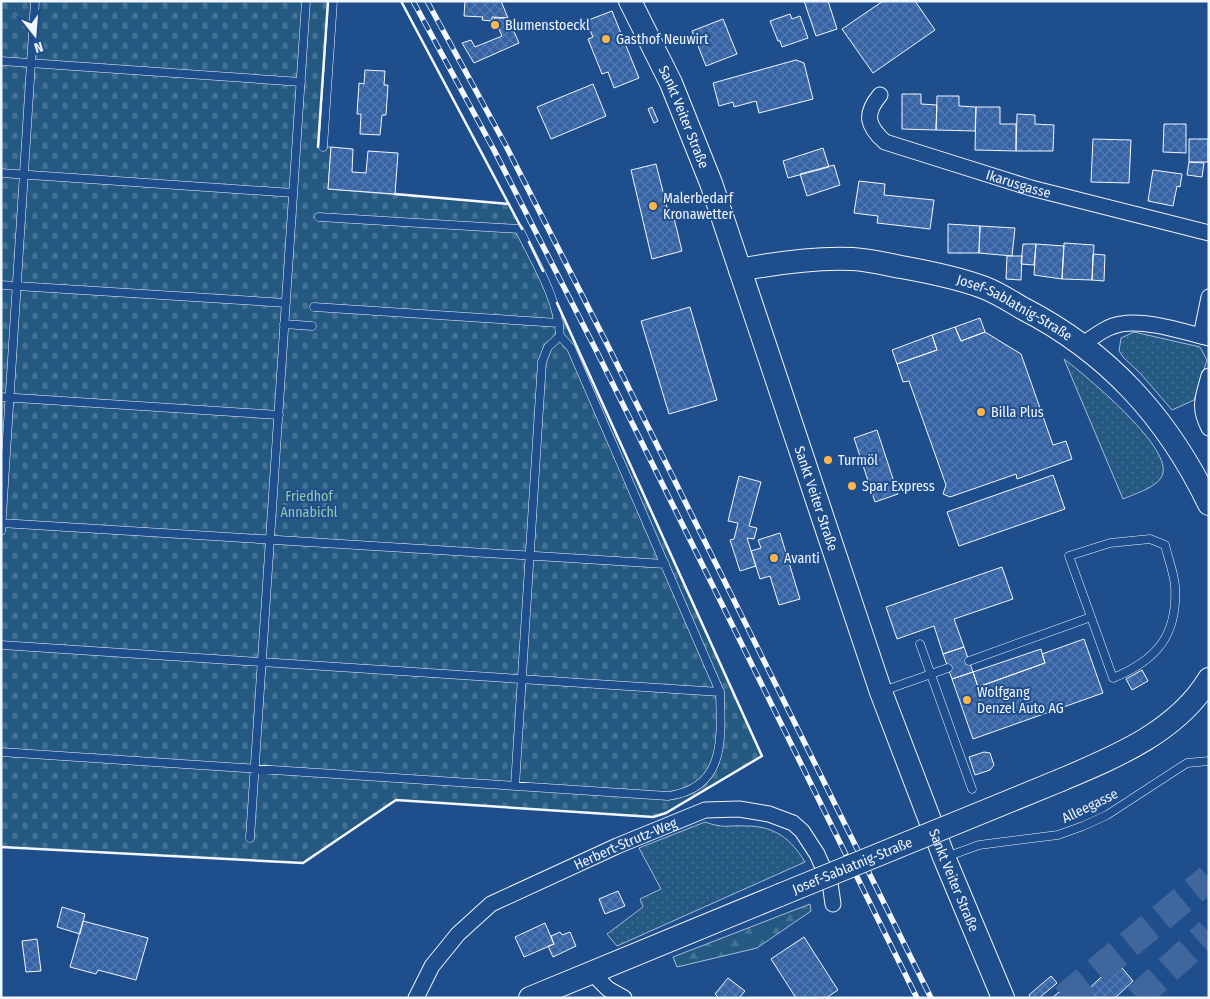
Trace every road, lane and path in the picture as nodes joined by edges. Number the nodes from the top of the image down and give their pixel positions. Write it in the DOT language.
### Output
graph roads {
  1 [pos="35,1"];
  2 [pos="306,1"];
  3 [pos="333,1"];
  4 [pos="630,1"];
  5 [pos="1,61"];
  6 [pos="31,63"];
  7 [pos="301,82"];
  8 [pos="880,95"];
  9 [pos="323,147"];
  10 [pos="1,173"];
  11 [pos="24,175"];
  12 [pos="293,193"];
  13 [pos="319,217"];
  14 [pos="1209,232"];
  15 [pos="740,270"];
  16 [pos="1,285"];
  17 [pos="17,286"];
  18 [pos="1209,297"];
  19 [pos="286,303"];
  20 [pos="314,307"];
  21 [pos="559,322"];
  22 [pos="284,324"];
  23 [pos="312,326"];
  24 [pos="560,336"];
  25 [pos="1205,337"];
  26 [pos="1083,344"];
  27 [pos="1209,376"];
  28 [pos="6,398"];
  29 [pos="278,415"];
  30 [pos="1209,428"];
  31 [pos="1209,504"];
  32 [pos="2,523"];
  33 [pos="1,531"];
  34 [pos="270,540"];
  35 [pos="530,556"];
  36 [pos="665,564"];
  37 [pos="1091,617"];
  38 [pos="920,644"];
  39 [pos="1,645"];
  40 [pos="263,661"];
  41 [pos="969,661"];
  42 [pos="948,668"];
  43 [pos="930,674"];
  44 [pos="521,679"];
  45 [pos="1209,680"];
  46 [pos="720,692"];
  47 [pos="881,692"];
  48 [pos="1,752"];
  49 [pos="1209,761"];
  50 [pos="254,768"];
  51 [pos="515,786"];
  52 [pos="972,789"];
  53 [pos="250,838"];
  54 [pos="944,858"];
  55 [pos="833,904"];
  56 [pos="591,972"];
  57 [pos="416,998"];
  58 [pos="530,998"];
  59 [pos="624,998"];
  60 [pos="1003,998"];
  1 -- 6 [label="lane"];
  2 -- 7 [label="lane"];
  3 -- 9 [label="lane"];
  4 -- 15 [label="main road, Sankt Veiter Straße"];
  5 -- 6 [label="lane"];
  6 -- 7 [label="lane"];
  6 -- 11 [label="lane"];
  7 -- 12 [label="lane"];
  8 -- 14 [label="street, Ikarusgasse"];
  10 -- 11 [label="lane"];
  11 -- 12 [label="lane"];
  11 -- 17 [label="lane"];
  12 -- 19 [label="lane"];
  13 -- 21 [label="lane"];
  15 -- 26 [label="main road, Josef-Sablatnig-Straße"];
  15 -- 47 [label="main road, Sankt Veiter Straße"];
  16 -- 17 [label="lane"];
  17 -- 19 [label="lane"];
  17 -- 28 [label="lane"];
  18 -- 25 [label="street"];
  19 -- 22 [label="lane"];
  20 -- 21 [label="lane"];
  21 -- 24 [label="lane"];
  22 -- 23 [label="lane"];
  22 -- 29 [label="lane"];
  24 -- 35 [label="lane"];
  24 -- 36 [label="lane"];
  25 -- 26 [label="street"];
  26 -- 31 [label="main road, Josef-Sablatnig-Straße"];
  27 -- 30 [label="street"];
  28 -- 29 [label="lane"];
  28 -- 32 [label="lane"];
  29 -- 34 [label="lane"];
  32 -- 33 [label="lane"];
  32 -- 34 [label="lane"];
  34 -- 35 [label="lane"];
  34 -- 40 [label="lane"];
  35 -- 36 [label="lane"];
  35 -- 44 [label="lane"];
  36 -- 46 [label="lane"];
  37 -- 37 [label="lane"];
  37 -- 41 [label="lane"];
  38 -- 43 [label="lane"];
  39 -- 40 [label="lane"];
  40 -- 44 [label="lane"];
  40 -- 50 [label="lane"];
  42 -- 43 [label="lane"];
  43 -- 47 [label="lane"];
  43 -- 52 [label="lane"];
  44 -- 46 [label="lane"];
  44 -- 51 [label="lane"];
  45 -- 56 [label="main road, Josef-Sablatnig-Straße, bridge"];
  46 -- 51 [label="lane"];
  47 -- 54 [label="main road, Sankt Veiter Straße"];
  48 -- 50 [label="lane"];
  49 -- 54 [label="lane, Alleegasse"];
  50 -- 51 [label="lane"];
  50 -- 53 [label="lane"];
  54 -- 60 [label="main road, Sankt Veiter Straße"];
  55 -- 57 [label="street, Herbert-Strutz-Weg"];
  56 -- 58 [label="main road, Josef-Sablatnig-Straße"];
  56 -- 59 [label="street"];
}
